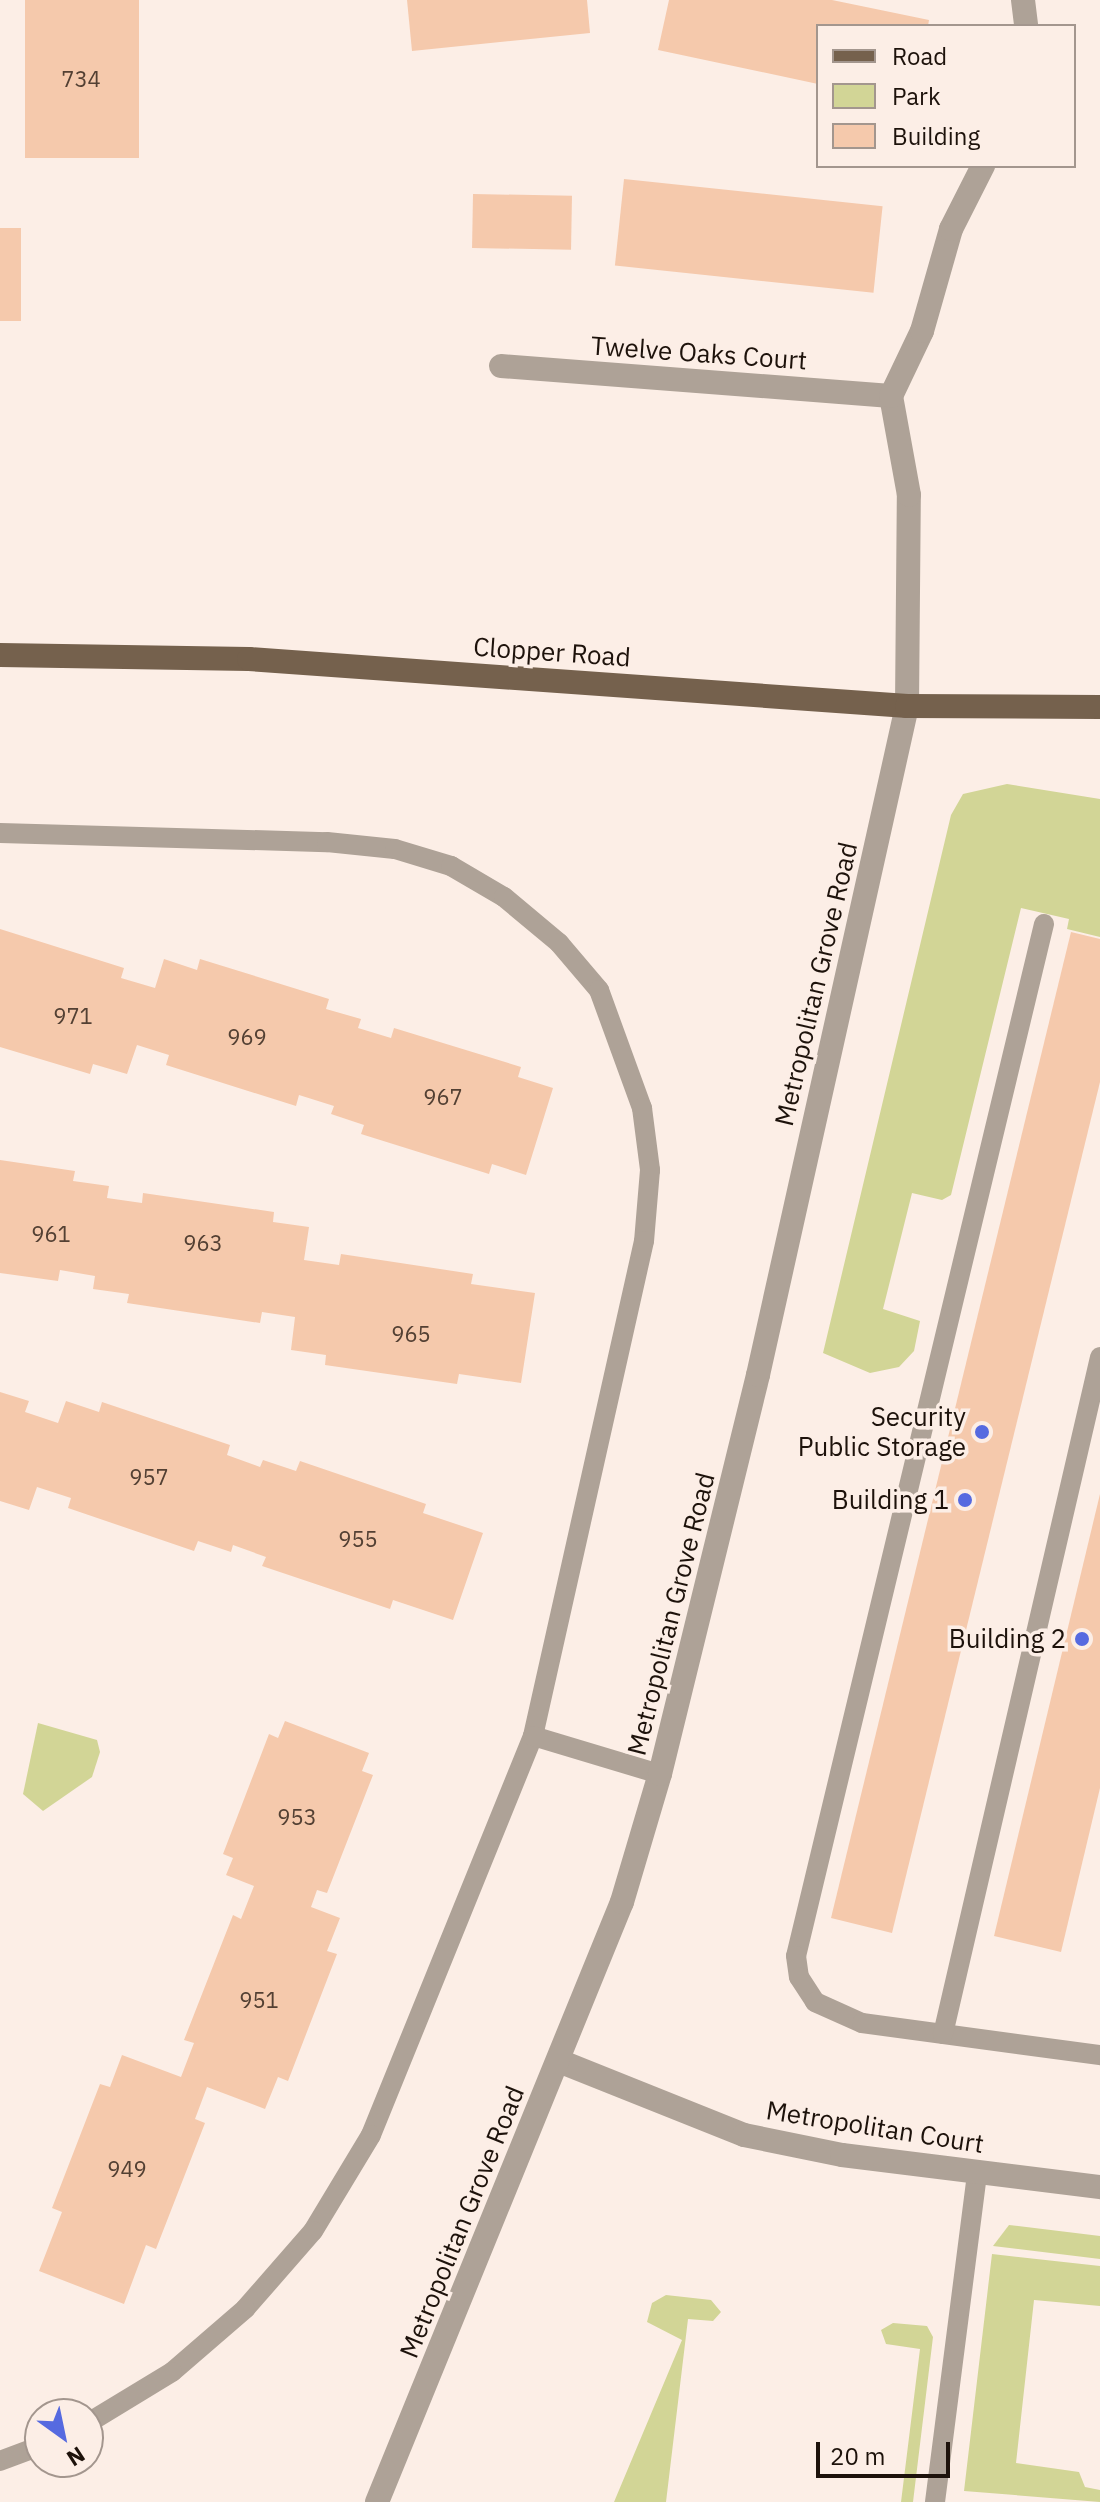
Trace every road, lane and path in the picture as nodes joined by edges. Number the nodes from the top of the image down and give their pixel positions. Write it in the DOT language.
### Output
graph roads {
  1 [pos="1023,0"];
  2 [pos="1026,24"];
  3 [pos="982,168"];
  4 [pos="501,366"];
  5 [pos="891,396"];
  6 [pos="0,655"];
  7 [pos="907,706"];
  8 [pos="1100,707"];
  9 [pos="0,833"];
  10 [pos="1044,924"];
  11 [pos="1100,1357"];
  12 [pos="533,1736"];
  13 [pos="660,1774"];
  14 [pos="943,2034"];
  15 [pos="1099,2049"];
  16 [pos="559,2061"];
  17 [pos="977,2172"];
  18 [pos="1100,2187"];
  19 [pos="104,2413"];
  20 [pos="24,2452"];
  21 [pos="0,2461"];
  22 [pos="377,2502"];
  23 [pos="935,2502"];
  1 -- 2 [label="street"];
  3 -- 5 [label="street"];
  4 -- 5 [label="street, Twelve Oaks Court"];
  5 -- 7 [label="street, Metropolitan Grove Road"];
  6 -- 7 [label="main road, Clopper Road"];
  7 -- 8 [label="main road, Clopper Road"];
  7 -- 13 [label="street, Metropolitan Grove Road"];
  9 -- 12 [label="lane"];
  10 -- 14 [label="lane"];
  11 -- 14 [label="lane"];
  12 -- 13 [label="lane"];
  12 -- 19 [label="lane"];
  13 -- 16 [label="street, Metropolitan Grove Road"];
  14 -- 15 [label="lane"];
  16 -- 17 [label="street, Metropolitan Court"];
  16 -- 22 [label="street, Metropolitan Grove Road"];
  17 -- 18 [label="street, Metropolitan Court"];
  17 -- 23 [label="lane"];
  20 -- 21 [label="lane"];
}
